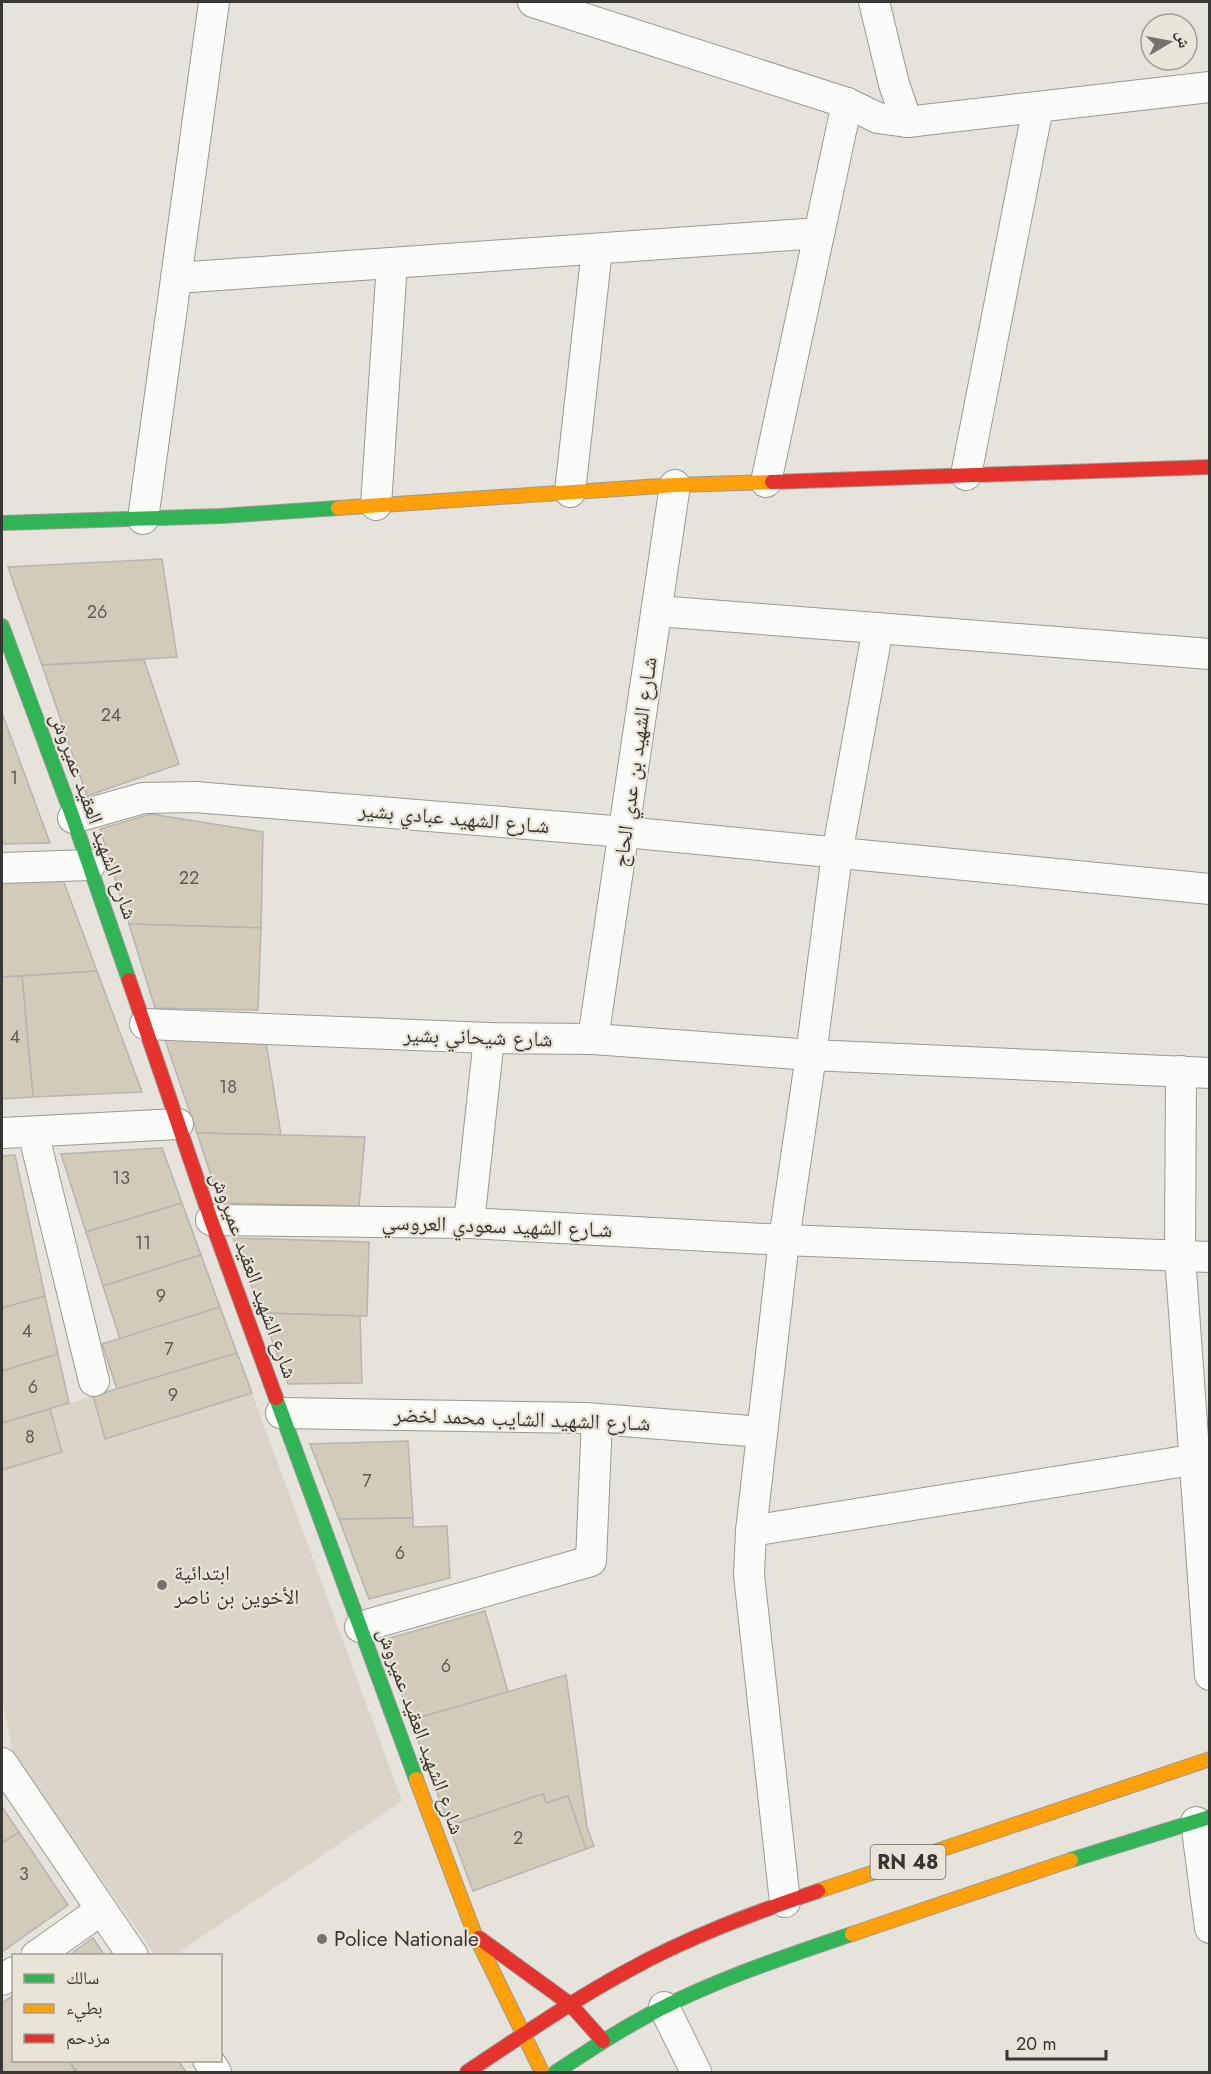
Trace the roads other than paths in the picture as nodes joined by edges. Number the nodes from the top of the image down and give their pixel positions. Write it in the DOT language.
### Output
graph roads {
  1 [pos="214,2"];
  2 [pos="533,2"];
  3 [pos="874,2"];
  4 [pos="561,6"];
  5 [pos="1209,87"];
  6 [pos="847,103"];
  7 [pos="1038,107"];
  8 [pos="907,122"];
  9 [pos="819,233"];
  10 [pos="597,249"];
  11 [pos="392,263"];
  12 [pos="176,278"];
  13 [pos="1209,467"];
  14 [pos="966,475"];
  15 [pos="766,482"];
  16 [pos="675,485"];
  17 [pos="570,492"];
  18 [pos="376,505"];
  19 [pos="143,519"];
  20 [pos="2,523"];
  21 [pos="657,611"];
  22 [pos="2,626"];
  23 [pos="878,628"];
  24 [pos="1209,654"];
  25 [pos="73,818"];
  26 [pos="625,832"];
  27 [pos="837,854"];
  28 [pos="90,865"];
  29 [pos="2,868"];
  30 [pos="1209,889"];
  31 [pos="145,1024"];
  32 [pos="489,1038"];
  33 [pos="593,1039"];
  34 [pos="811,1055"];
  35 [pos="1195,1072"];
  36 [pos="178,1124"];
  37 [pos="33,1132"];
  38 [pos="2,1133"];
  39 [pos="211,1220"];
  40 [pos="469,1223"];
  41 [pos="784,1240"];
  42 [pos="1180,1256"];
  43 [pos="1209,1257"];
  44 [pos="94,1381"];
  45 [pos="281,1413"];
  46 [pos="597,1419"];
  47 [pos="762,1432"];
  48 [pos="1202,1457"];
  49 [pos="751,1531"];
  50 [pos="360,1627"];
  51 [pos="1209,1675"];
  52 [pos="1209,1760"];
  53 [pos="2,1763"];
  54 [pos="1203,1820"];
  55 [pos="785,1902"];
  56 [pos="101,1910"];
  57 [pos="1209,1928"];
  58 [pos="475,1935"];
  59 [pos="39,1954"];
  60 [pos="132,1954"];
  61 [pos="570,2004"];
  62 [pos="664,2007"];
  63 [pos="525,2034"];
  64 [pos="603,2041"];
  65 [pos="467,2073"];
  66 [pos="542,2073"];
  67 [pos="556,2073"];
  68 [pos="696,2073"];
  1 -- 12 [label="street"];
  2 -- 4 [label="street"];
  3 -- 8 [label="street"];
  4 -- 6 [label="street"];
  5 -- 7 [label="street"];
  6 -- 8 [label="street"];
  6 -- 9 [label="street"];
  7 -- 8 [label="street"];
  7 -- 14 [label="street"];
  9 -- 10 [label="street"];
  9 -- 15 [label="street"];
  10 -- 11 [label="street"];
  10 -- 17 [label="street"];
  11 -- 12 [label="street"];
  11 -- 18 [label="street"];
  12 -- 19 [label="street"];
  13 -- 14 [label="main road"];
  14 -- 15 [label="main road"];
  15 -- 16 [label="main road"];
  16 -- 17 [label="main road"];
  16 -- 21 [label="street, شـارع الشهيد بن عدي الحاج"];
  17 -- 18 [label="main road"];
  18 -- 19 [label="main road"];
  19 -- 20 [label="main road"];
  21 -- 23 [label="street"];
  21 -- 26 [label="street, شـارع الشهيد بن عدي الحاج"];
  22 -- 25 [label="main road, شارع الشهيد العقيد عميروش"];
  23 -- 24 [label="street"];
  23 -- 27 [label="street"];
  25 -- 26 [label="street, شـارع الشهيد عبادي بشير"];
  25 -- 28 [label="main road, شارع الشهيد العقيد عميروش"];
  26 -- 27 [label="street, شـارع الشهيد عبادي بشير"];
  26 -- 33 [label="street, شـارع الشهيد بن عدي الحاج"];
  27 -- 30 [label="street, شـارع الشهيد عبادي بشير"];
  27 -- 34 [label="street"];
  28 -- 29 [label="street"];
  28 -- 31 [label="main road, شارع الشهيد العقيد عميروش"];
  31 -- 32 [label="street, شارع شيحاني بشير"];
  31 -- 36 [label="main road, شارع الشهيد العقيد عميروش"];
  32 -- 33 [label="street, شارع شيحاني بشير"];
  32 -- 40 [label="street"];
  33 -- 34 [label="street, شارع شيحاني بشير"];
  34 -- 35 [label="street, شارع شيحاني بشير"];
  34 -- 41 [label="street"];
  35 -- 42 [label="street"];
  36 -- 37 [label="street"];
  36 -- 39 [label="main road, شارع الشهيد العقيد عميروش"];
  37 -- 38 [label="street"];
  37 -- 44 [label="street"];
  39 -- 40 [label="street, شـارع الشهيد سعودي العروسي"];
  39 -- 45 [label="main road, شارع الشهيد العقيد عميروش"];
  40 -- 41 [label="street, شـارع الشهيد سعودي العروسي"];
  41 -- 42 [label="street, شـارع الشهيد سعودي العروسي"];
  41 -- 47 [label="street"];
  42 -- 43 [label="street, شـارع الشهيد سعودي العروسي"];
  42 -- 48 [label="street"];
  45 -- 46 [label="street, شـارع الشهيد الشايب محمد لخضر"];
  45 -- 50 [label="main road, شارع الشهيد العقيد عميروش"];
  46 -- 47 [label="street, شـارع الشهيد الشايب محمد لخضر"];
  46 -- 50 [label="street"];
  47 -- 49 [label="street"];
  48 -- 49 [label="street"];
  48 -- 51 [label="street"];
  49 -- 55 [label="street"];
  50 -- 58 [label="main road, شارع الشهيد العقيد عميروش"];
  52 -- 55 [label="main road, RN 48"];
  53 -- 56 [label="street"];
  54 -- 57 [label="street"];
  54 -- 62 [label="main road, RN 48"];
  55 -- 61 [label="main road, RN 48"];
  56 -- 59 [label="street"];
  56 -- 60 [label="street"];
  58 -- 61 [label="main road"];
  58 -- 63 [label="main road, شارع الشهيد العقيد عميروش"];
  61 -- 63 [label="main road, RN 48"];
  61 -- 64 [label="main road"];
  62 -- 64 [label="main road, RN 48"];
  62 -- 68 [label="street"];
  63 -- 65 [label="main road, RN 48"];
  63 -- 66 [label="main road, شارع الشهيد العقيد عميروش"];
  64 -- 67 [label="main road, RN 48"];
}
